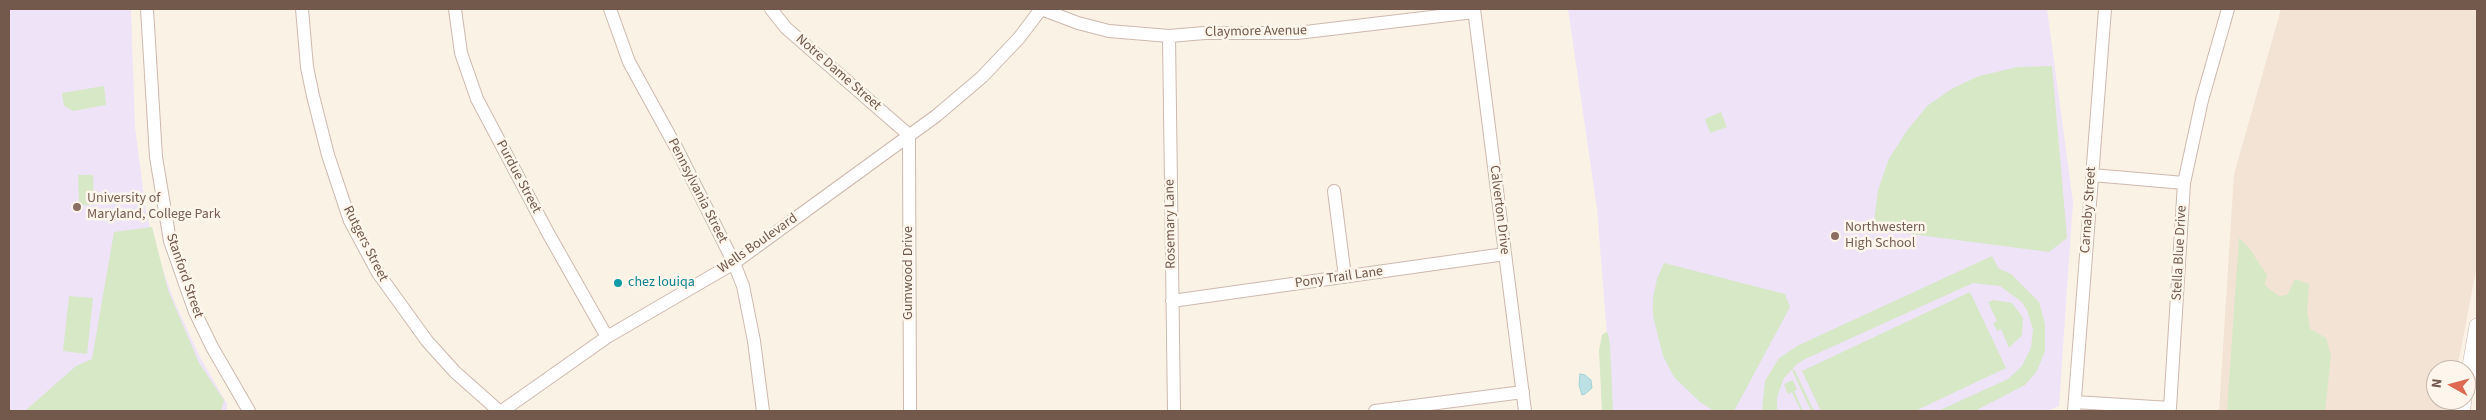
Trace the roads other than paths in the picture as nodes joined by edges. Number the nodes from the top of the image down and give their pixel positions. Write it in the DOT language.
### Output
graph roads {
  1 [pos="147,9"];
  2 [pos="302,9"];
  3 [pos="455,9"];
  4 [pos="610,9"];
  5 [pos="771,9"];
  6 [pos="1041,9"];
  7 [pos="2105,9"];
  8 [pos="2228,9"];
  9 [pos="1474,10"];
  10 [pos="1170,36"];
  11 [pos="909,136"];
  12 [pos="2092,175"];
  13 [pos="2184,183"];
  14 [pos="1334,191"];
  15 [pos="1505,254"];
  16 [pos="734,263"];
  17 [pos="1345,277"];
  18 [pos="1172,301"];
  19 [pos="2477,326"];
  20 [pos="607,337"];
  21 [pos="2471,360"];
  22 [pos="1522,392"];
  23 [pos="2075,406"];
  24 [pos="249,411"];
  25 [pos="501,411"];
  26 [pos="763,411"];
  27 [pos="910,411"];
  28 [pos="1174,411"];
  29 [pos="1375,411"];
  30 [pos="1525,411"];
  1 -- 24 [label="street, Stanford Street"];
  2 -- 25 [label="street, Rutgers Street"];
  3 -- 20 [label="street, Purdue Street"];
  4 -- 16 [label="street, Pennsylvania Street"];
  5 -- 11 [label="street, Notre Dame Street"];
  6 -- 10 [label="street, Claymore Avenue"];
  6 -- 11 [label="street, Wells Boulevard"];
  7 -- 12 [label="street, Carnaby Street"];
  8 -- 13 [label="street, Stella Blue Drive"];
  9 -- 10 [label="street, Claymore Avenue"];
  9 -- 15 [label="street, Calverton Drive"];
  10 -- 18 [label="street, Rosemary Lane"];
  11 -- 16 [label="street, Wells Boulevard"];
  11 -- 27 [label="street, Gumwood Drive"];
  12 -- 13 [label="street"];
  12 -- 23 [label="street, Carnaby Street"];
  13 -- 23 [label="street, Stella Blue Drive"];
  14 -- 17 [label="street"];
  15 -- 17 [label="street, Pony Trail Lane"];
  15 -- 22 [label="street, Calverton Drive"];
  16 -- 20 [label="street, Wells Boulevard"];
  16 -- 26 [label="street, Pennsylvania Street"];
  17 -- 18 [label="street, Pony Trail Lane"];
  18 -- 28 [label="street, Rosemary Lane"];
  19 -- 21 [label="street"];
  20 -- 25 [label="street, Wells Boulevard"];
  22 -- 29 [label="street"];
  22 -- 30 [label="street, Calverton Drive"];
}
